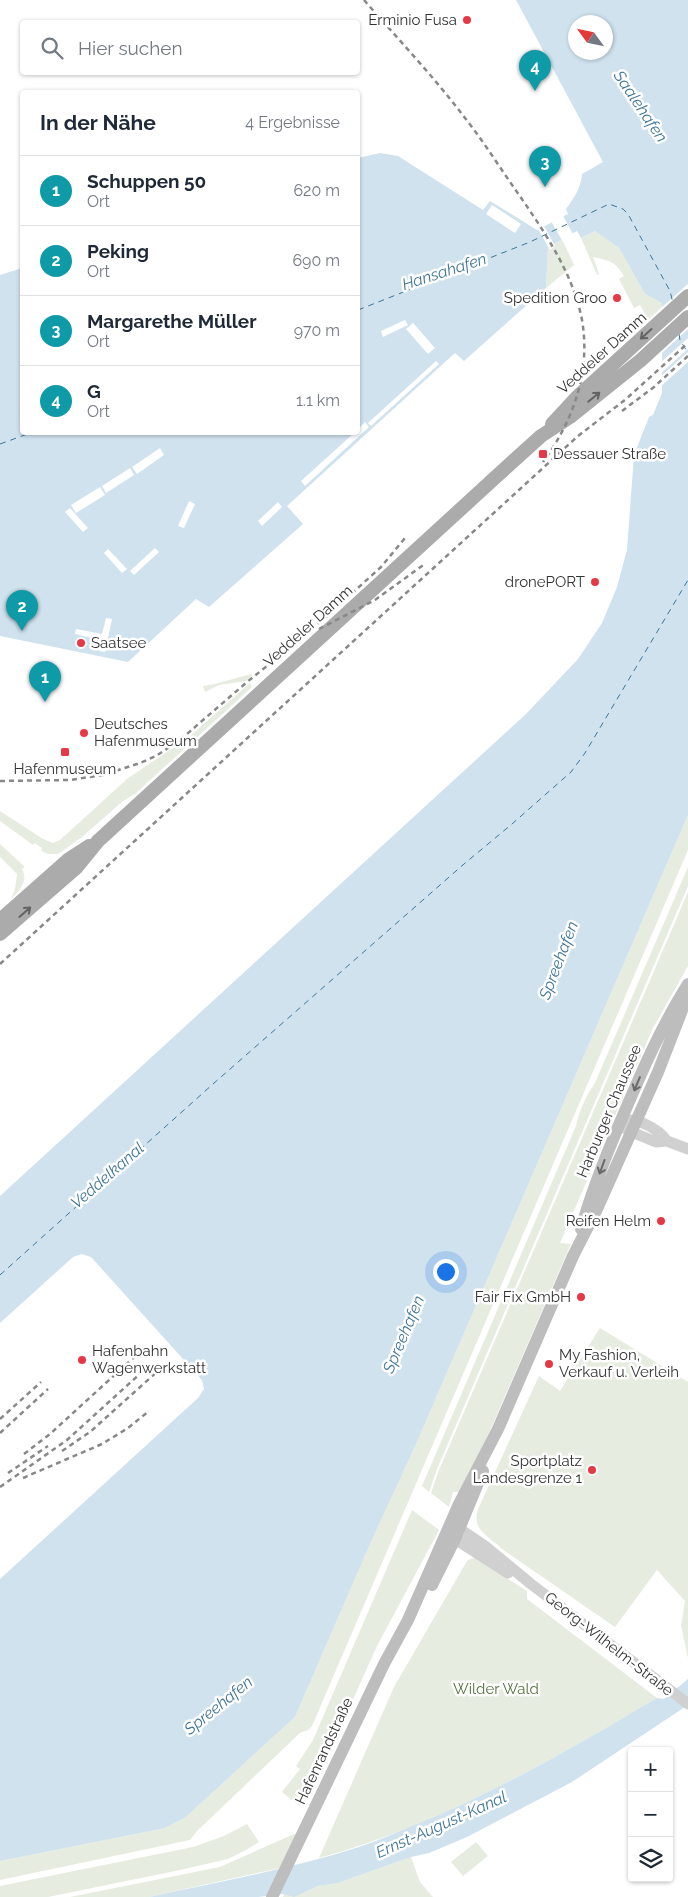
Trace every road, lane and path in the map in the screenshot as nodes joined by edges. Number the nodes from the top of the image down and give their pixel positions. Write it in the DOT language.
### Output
graph roads {
  1 [pos="688,296"];
  2 [pos="688,317"];
  3 [pos="541,436"];
  4 [pos="98,840"];
  5 [pos="0,920"];
  6 [pos="0,934"];
  7 [pos="688,984"];
  8 [pos="688,995"];
  9 [pos="620,1122"];
  10 [pos="634,1126"];
  11 [pos="688,1149"];
  12 [pos="573,1256"];
  13 [pos="455,1532"];
  14 [pos="449,1553"];
  15 [pos="408,1620"];
  16 [pos="688,1704"];
  17 [pos="272,1897"];
  1 -- 3 [label="main road, Veddeler Damm, one-way"];
  3 -- 2 [label="main road, Veddeler Damm, one-way"];
  3 -- 4 [label="main road, Veddeler Damm"];
  4 -- 5 [label="main road, Veddeler Damm"];
  6 -- 4 [label="main road, Veddeler Damm, one-way"];
  7 -- 9 [label="main road, Harburger Chaussee, one-way"];
  8 -- 10 [label="main road, Harburger Chaussee"];
  9 -- 10 [label="street"];
  9 -- 12 [label="main road, Harburger Chaussee, one-way"];
  10 -- 11 [label="street"];
  10 -- 12 [label="main road, Harburger Chaussee"];
  12 -- 13 [label="main road, Harburger Chaussee"];
  13 -- 14 [label="main road, Harburger Chaussee"];
  13 -- 15 [label="main road, Hafenrandstraße"];
  13 -- 16 [label="street, Georg-Wilhelm-Straße"];
  14 -- 15 [label="main road, Hafenrandstraße"];
  15 -- 17 [label="main road, Hafenrandstraße"];
}
